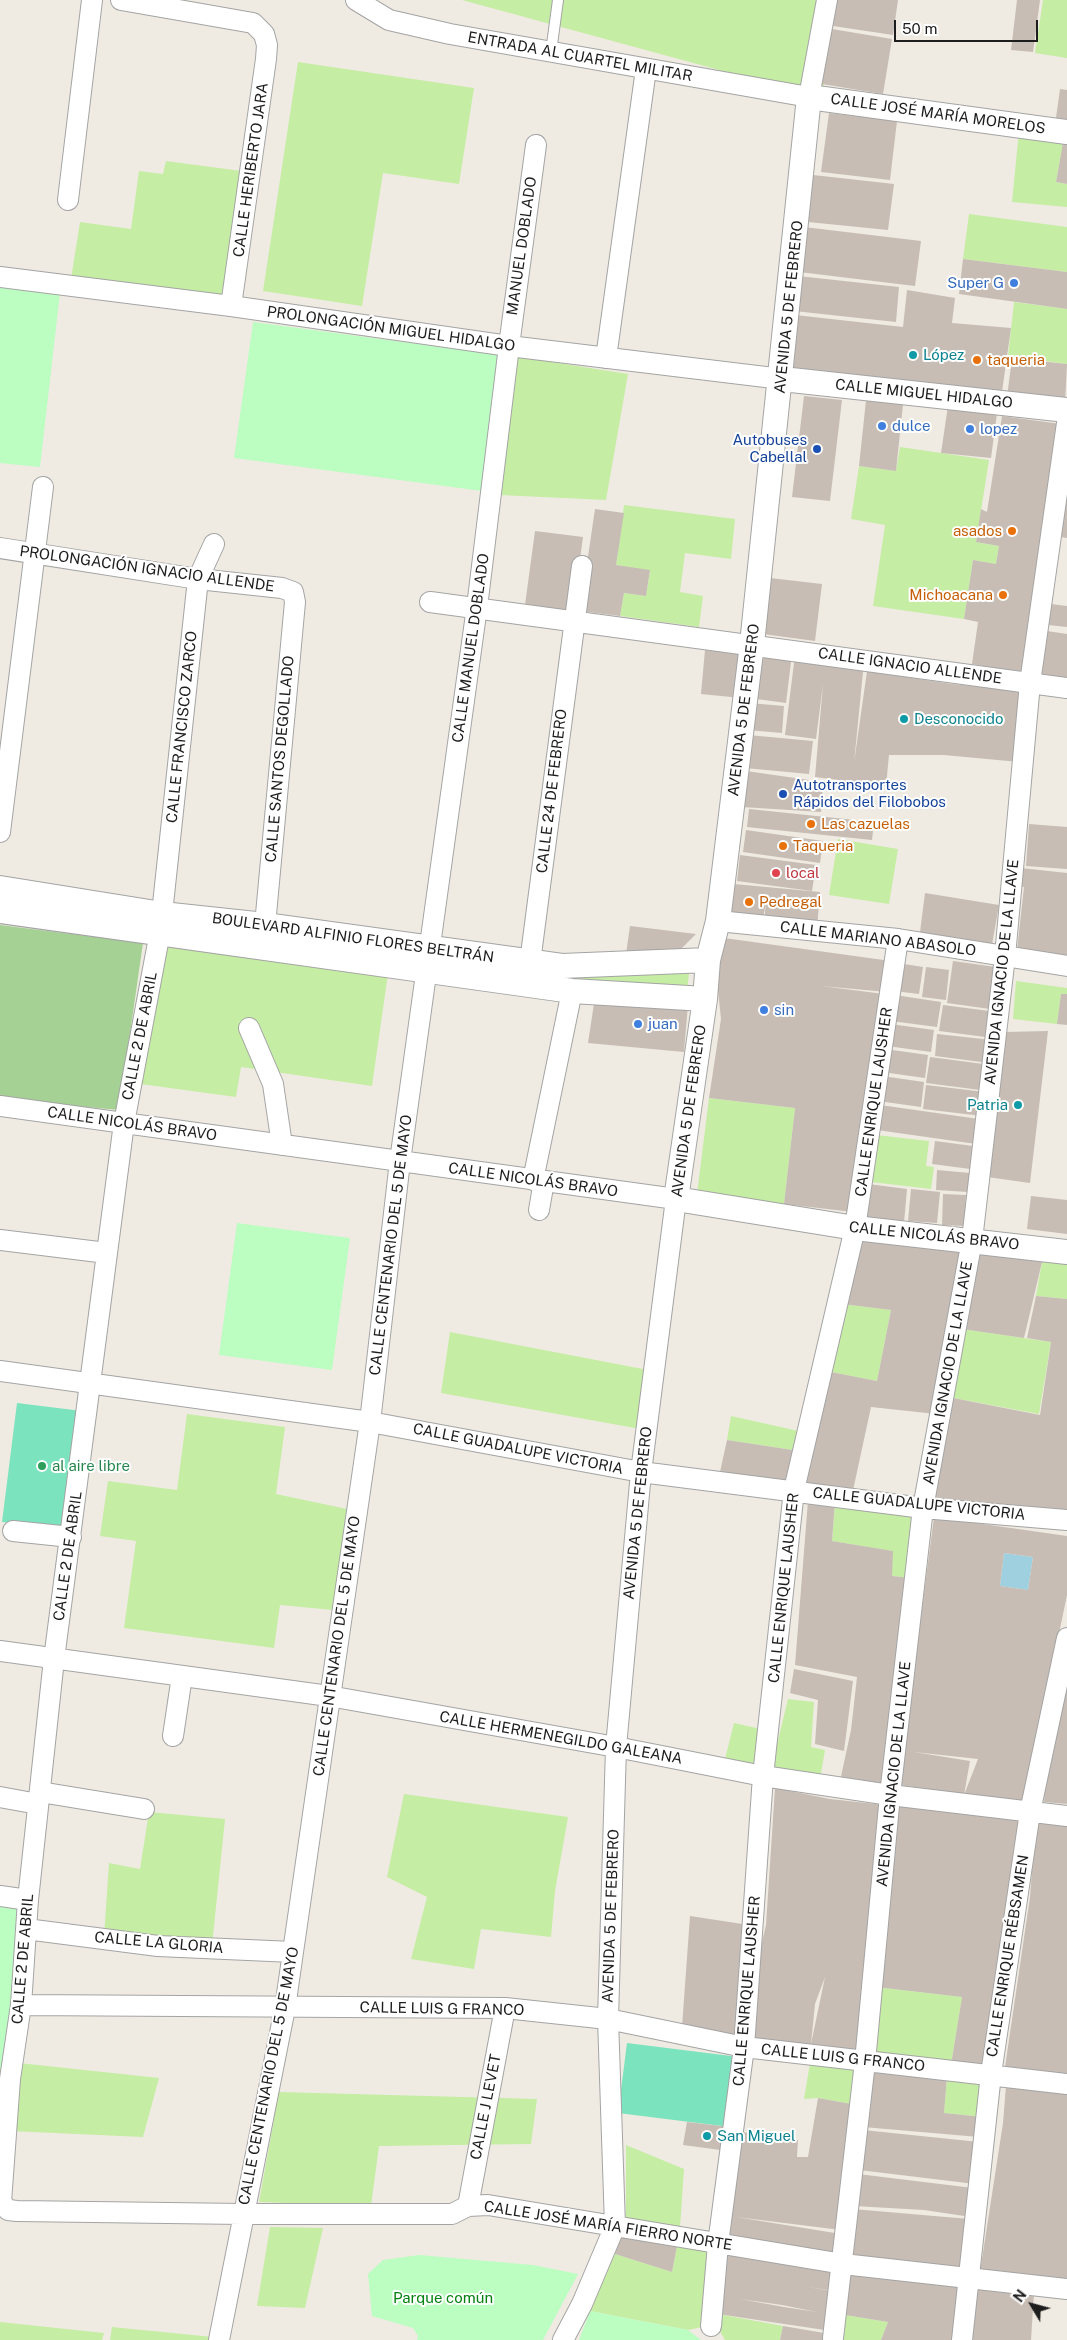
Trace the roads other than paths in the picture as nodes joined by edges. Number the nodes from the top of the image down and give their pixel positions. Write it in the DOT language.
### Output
graph roads {
  1 [pos="92,0"];
  2 [pos="121,0"];
  3 [pos="356,0"];
  4 [pos="558,0"];
  5 [pos="827,0"];
  6 [pos="551,52"];
  7 [pos="646,68"];
  8 [pos="810,96"];
  9 [pos="1067,132"];
  10 [pos="536,145"];
  11 [pos="68,200"];
  12 [pos="0,277"];
  13 [pos="231,306"];
  14 [pos="509,346"];
  15 [pos="606,358"];
  16 [pos="782,379"];
  17 [pos="1067,410"];
  18 [pos="1067,423"];
  19 [pos="43,487"];
  20 [pos="214,544"];
  21 [pos="0,548"];
  22 [pos="36,553"];
  23 [pos="582,566"];
  24 [pos="198,579"];
  25 [pos="293,592"];
  26 [pos="430,602"];
  27 [pos="477,607"];
  28 [pos="574,621"];
  29 [pos="752,644"];
  30 [pos="1030,683"];
  31 [pos="1067,688"];
  32 [pos="0,832"];
  33 [pos="0,888"];
  34 [pos="0,911"];
  35 [pos="718,921"];
  36 [pos="161,923"];
  37 [pos="265,925"];
  38 [pos="898,939"];
  39 [pos="1005,956"];
  40 [pos="429,959"];
  41 [pos="708,960"];
  42 [pos="530,962"];
  43 [pos="1067,966"];
  44 [pos="572,991"];
  45 [pos="705,999"];
  46 [pos="249,1028"];
  47 [pos="0,1106"];
  48 [pos="124,1122"];
  49 [pos="282,1145"];
  50 [pos="400,1161"];
  51 [pos="538,1180"];
  52 [pos="676,1199"];
  53 [pos="539,1210"];
  54 [pos="855,1228"];
  55 [pos="0,1240"];
  56 [pos="972,1240"];
  57 [pos="1067,1252"];
  58 [pos="107,1253"];
  59 [pos="0,1371"];
  60 [pos="89,1383"];
  61 [pos="370,1422"];
  62 [pos="641,1472"];
  63 [pos="794,1490"];
  64 [pos="924,1508"];
  65 [pos="1067,1520"];
  66 [pos="13,1531"];
  67 [pos="71,1537"];
  68 [pos="1067,1638"];
  69 [pos="0,1651"];
  70 [pos="54,1659"];
  71 [pos="182,1676"];
  72 [pos="329,1696"];
  73 [pos="173,1736"];
  74 [pos="616,1746"];
  75 [pos="763,1776"];
  76 [pos="890,1795"];
  77 [pos="0,1797"];
  78 [pos="39,1798"];
  79 [pos="144,1809"];
  80 [pos="1030,1812"];
  81 [pos="1067,1816"];
  82 [pos="0,1896"];
  83 [pos="28,1900"];
  84 [pos="26,1929"];
  85 [pos="293,1952"];
  86 [pos="21,2005"];
  87 [pos="285,2008"];
  88 [pos="505,2008"];
  89 [pos="608,2019"];
  90 [pos="744,2047"];
  91 [pos="865,2062"];
  92 [pos="991,2074"];
  93 [pos="5,2080"];
  94 [pos="1067,2084"];
  95 [pos="1,2202"];
  96 [pos="468,2206"];
  97 [pos="243,2214"];
  98 [pos="614,2226"];
  99 [pos="718,2244"];
  100 [pos="843,2264"];
  101 [pos="969,2277"];
  102 [pos="1067,2289"];
  103 [pos="711,2326"];
  104 [pos="833,2338"];
  105 [pos="218,2340"];
  106 [pos="563,2340"];
  107 [pos="962,2340"];
  1 -- 11 [label="street"];
  2 -- 13 [label="street, CALLE HERIBERTO JARA"];
  3 -- 6 [label="street, ENTRADA AL CUARTEL MILITAR"];
  4 -- 6 [label="lane"];
  5 -- 8 [label="street, AVENIDA 5 DE FEBRERO"];
  6 -- 7 [label="street, ENTRADA AL CUARTEL MILITAR"];
  7 -- 8 [label="street, ENTRADA AL CUARTEL MILITAR"];
  7 -- 15 [label="street"];
  8 -- 9 [label="street, CALLE JOSÉ MARÍA MORELOS"];
  8 -- 16 [label="street, AVENIDA 5 DE FEBRERO"];
  10 -- 14 [label="street, MANUEL DOBLADO"];
  12 -- 13 [label="street, PROLONGACIÓN MIGUEL HIDALGO"];
  13 -- 14 [label="street, PROLONGACIÓN MIGUEL HIDALGO"];
  14 -- 15 [label="street, PROLONGACIÓN MIGUEL HIDALGO"];
  14 -- 27 [label="street, CALLE MANUEL DOBLADO"];
  15 -- 16 [label="street, PROLONGACIÓN MIGUEL HIDALGO"];
  16 -- 17 [label="street, CALLE MIGUEL HIDALGO"];
  16 -- 29 [label="street, AVENIDA 5 DE FEBRERO"];
  18 -- 30 [label="street, AVENIDA IGNACIO DE LA LLAVE"];
  19 -- 22 [label="street"];
  20 -- 24 [label="street, CALLE FRANCISCO ZARCO"];
  21 -- 22 [label="street, PROLONGACIÓN IGNACIO ALLENDE"];
  22 -- 24 [label="street, PROLONGACIÓN IGNACIO ALLENDE"];
  22 -- 32 [label="street"];
  23 -- 28 [label="street, CALLE 24 DE FEBRERO"];
  24 -- 25 [label="street, PROLONGACIÓN IGNACIO ALLENDE"];
  24 -- 36 [label="street, CALLE FRANCISCO ZARCO"];
  25 -- 37 [label="street, CALLE SANTOS DEGOLLADO"];
  26 -- 27 [label="street"];
  27 -- 28 [label="street"];
  27 -- 40 [label="street, CALLE MANUEL DOBLADO"];
  28 -- 29 [label="street"];
  28 -- 42 [label="street, CALLE 24 DE FEBRERO"];
  29 -- 30 [label="street, CALLE IGNACIO ALLENDE"];
  29 -- 35 [label="street, AVENIDA 5 DE FEBRERO"];
  30 -- 31 [label="street, CALLE IGNACIO ALLENDE"];
  30 -- 39 [label="street, AVENIDA IGNACIO DE LA LLAVE"];
  33 -- 36 [label="street, BOULEVARD ALFINIO FLORES BELTRÁN"];
  34 -- 36 [label="street, BOULEVARD ALFINIO FLORES BELTRÁN"];
  35 -- 38 [label="street, CALLE MARIANO ABASOLO"];
  35 -- 41 [label="street, AVENIDA 5 DE FEBRERO"];
  36 -- 37 [label="street, BOULEVARD ALFINIO FLORES BELTRÁN"];
  36 -- 40 [label="street, BOULEVARD ALFINIO FLORES BELTRÁN"];
  36 -- 48 [label="street, CALLE 2 DE ABRIL"];
  37 -- 40 [label="street, BOULEVARD ALFINIO FLORES BELTRÁN"];
  38 -- 39 [label="street, CALLE MARIANO ABASOLO"];
  38 -- 54 [label="street, CALLE ENRIQUE LAUSHER"];
  39 -- 43 [label="street, CALLE MARIANO ABASOLO"];
  39 -- 56 [label="street, AVENIDA IGNACIO DE LA LLAVE"];
  40 -- 42 [label="street, BOULEVARD ALFINIO FLORES BELTRÁN"];
  40 -- 44 [label="street, BOULEVARD ALFINIO FLORES BELTRÁN"];
  40 -- 50 [label="street, CALLE CENTENARIO DEL 5 DE MAYO"];
  41 -- 42 [label="street, BOULEVARD ALFINIO FLORES BELTRÁN"];
  41 -- 45 [label="street, AVENIDA 5 DE FEBRERO"];
  44 -- 45 [label="street, BOULEVARD ALFINIO FLORES BELTRÁN"];
  44 -- 51 [label="street"];
  45 -- 52 [label="street, AVENIDA 5 DE FEBRERO"];
  46 -- 49 [label="street"];
  47 -- 48 [label="street, CALLE NICOLÁS BRAVO"];
  48 -- 49 [label="street, CALLE NICOLÁS BRAVO"];
  48 -- 58 [label="street, CALLE 2 DE ABRIL"];
  49 -- 50 [label="street, CALLE NICOLÁS BRAVO"];
  50 -- 51 [label="street, CALLE NICOLÁS BRAVO"];
  50 -- 61 [label="street, CALLE CENTENARIO DEL 5 DE MAYO"];
  51 -- 52 [label="street, CALLE NICOLÁS BRAVO"];
  51 -- 53 [label="street"];
  52 -- 54 [label="street, CALLE NICOLÁS BRAVO"];
  52 -- 62 [label="street, AVENIDA 5 DE FEBRERO"];
  54 -- 56 [label="street, CALLE NICOLÁS BRAVO"];
  54 -- 63 [label="street, CALLE ENRIQUE LAUSHER"];
  55 -- 58 [label="street"];
  56 -- 57 [label="street, CALLE NICOLÁS BRAVO"];
  56 -- 64 [label="street, AVENIDA IGNACIO DE LA LLAVE"];
  58 -- 60 [label="street, CALLE 2 DE ABRIL"];
  59 -- 60 [label="street, CALLE GUADALUPE VICTORIA"];
  60 -- 61 [label="street, CALLE GUADALUPE VICTORIA"];
  60 -- 67 [label="street, CALLE 2 DE ABRIL"];
  61 -- 62 [label="street, CALLE GUADALUPE VICTORIA"];
  61 -- 72 [label="street, CALLE CENTENARIO DEL 5 DE MAYO"];
  62 -- 63 [label="street, CALLE GUADALUPE VICTORIA"];
  62 -- 74 [label="street, AVENIDA 5 DE FEBRERO"];
  63 -- 64 [label="street, CALLE GUADALUPE VICTORIA"];
  63 -- 75 [label="street, CALLE ENRIQUE LAUSHER"];
  64 -- 65 [label="street, CALLE GUADALUPE VICTORIA"];
  64 -- 76 [label="street, AVENIDA IGNACIO DE LA LLAVE"];
  66 -- 67 [label="street"];
  67 -- 70 [label="street, CALLE 2 DE ABRIL"];
  68 -- 80 [label="street, CALLE ENRIQUE RÉBSAMEN"];
  69 -- 70 [label="street, CALLE HERMENEGILDO GALEANA"];
  70 -- 71 [label="street, CALLE HERMENEGILDO GALEANA"];
  70 -- 78 [label="street, CALLE 2 DE ABRIL"];
  71 -- 72 [label="street, CALLE HERMENEGILDO GALEANA"];
  71 -- 73 [label="street"];
  72 -- 74 [label="street, CALLE HERMENEGILDO GALEANA"];
  72 -- 85 [label="street, CALLE CENTENARIO DEL 5 DE MAYO"];
  74 -- 75 [label="street, CALLE HERMENEGILDO GALEANA"];
  74 -- 89 [label="street, AVENIDA 5 DE FEBRERO"];
  75 -- 76 [label="street, CALLE HERMENEGILDO GALEANA"];
  75 -- 90 [label="street, CALLE ENRIQUE LAUSHER"];
  76 -- 80 [label="street, CALLE HERMENEGILDO GALEANA"];
  76 -- 91 [label="street, AVENIDA IGNACIO DE LA LLAVE"];
  77 -- 78 [label="street"];
  78 -- 79 [label="street"];
  78 -- 83 [label="street, CALLE 2 DE ABRIL"];
  80 -- 81 [label="street, CALLE HERMENEGILDO GALEANA"];
  80 -- 92 [label="street, CALLE ENRIQUE RÉBSAMEN"];
  82 -- 83 [label="street"];
  83 -- 84 [label="street, CALLE 2 DE ABRIL"];
  84 -- 85 [label="street, CALLE LA GLORIA"];
  84 -- 86 [label="street, CALLE 2 DE ABRIL"];
  85 -- 87 [label="street, CALLE CENTENARIO DEL 5 DE MAYO"];
  86 -- 87 [label="street, CALLE LUIS G FRANCO"];
  86 -- 93 [label="street, CALLE 2 DE ABRIL"];
  87 -- 88 [label="street, CALLE LUIS G FRANCO"];
  87 -- 97 [label="street, CALLE CENTENARIO DEL 5 DE MAYO"];
  88 -- 89 [label="street, CALLE LUIS G FRANCO"];
  88 -- 96 [label="street, CALLE J LEVET"];
  89 -- 90 [label="street, CALLE LUIS G FRANCO"];
  89 -- 98 [label="street, AVENIDA 5 DE FEBRERO"];
  90 -- 91 [label="street, CALLE LUIS G FRANCO"];
  90 -- 99 [label="street, CALLE ENRIQUE LAUSHER"];
  91 -- 92 [label="street, CALLE LUIS G FRANCO"];
  91 -- 100 [label="street, AVENIDA IGNACIO DE LA LLAVE"];
  92 -- 94 [label="street, CALLE LUIS G FRANCO"];
  92 -- 101 [label="street, CALLE ENRIQUE RÉBSAMEN"];
  93 -- 95 [label="street, CALLE 2 DE ABRIL"];
  95 -- 97 [label="street, CALLE JOSÉ MARÍA FIERRO NORTE"];
  96 -- 97 [label="street, CALLE JOSÉ MARÍA FIERRO NORTE"];
  96 -- 98 [label="street, CALLE JOSÉ MARÍA FIERRO NORTE"];
  97 -- 105 [label="street, CALLE CENTENARIO DEL 5 DE MAYO"];
  98 -- 99 [label="street, CALLE JOSÉ MARÍA FIERRO NORTE"];
  98 -- 106 [label="street"];
  99 -- 100 [label="street, CALLE JOSÉ MARÍA FIERRO NORTE"];
  99 -- 103 [label="street, CALLE ENRIQUE LAUSHER"];
  100 -- 101 [label="street, CALLE JOSÉ MARÍA FIERRO NORTE"];
  100 -- 104 [label="street, AVENIDA IGNACIO DE LA LLAVE"];
  101 -- 102 [label="street, CALLE JOSÉ MARÍA FIERRO NORTE"];
  101 -- 107 [label="street, CALLE ENRIQUE RÉBSAMEN"];
}
